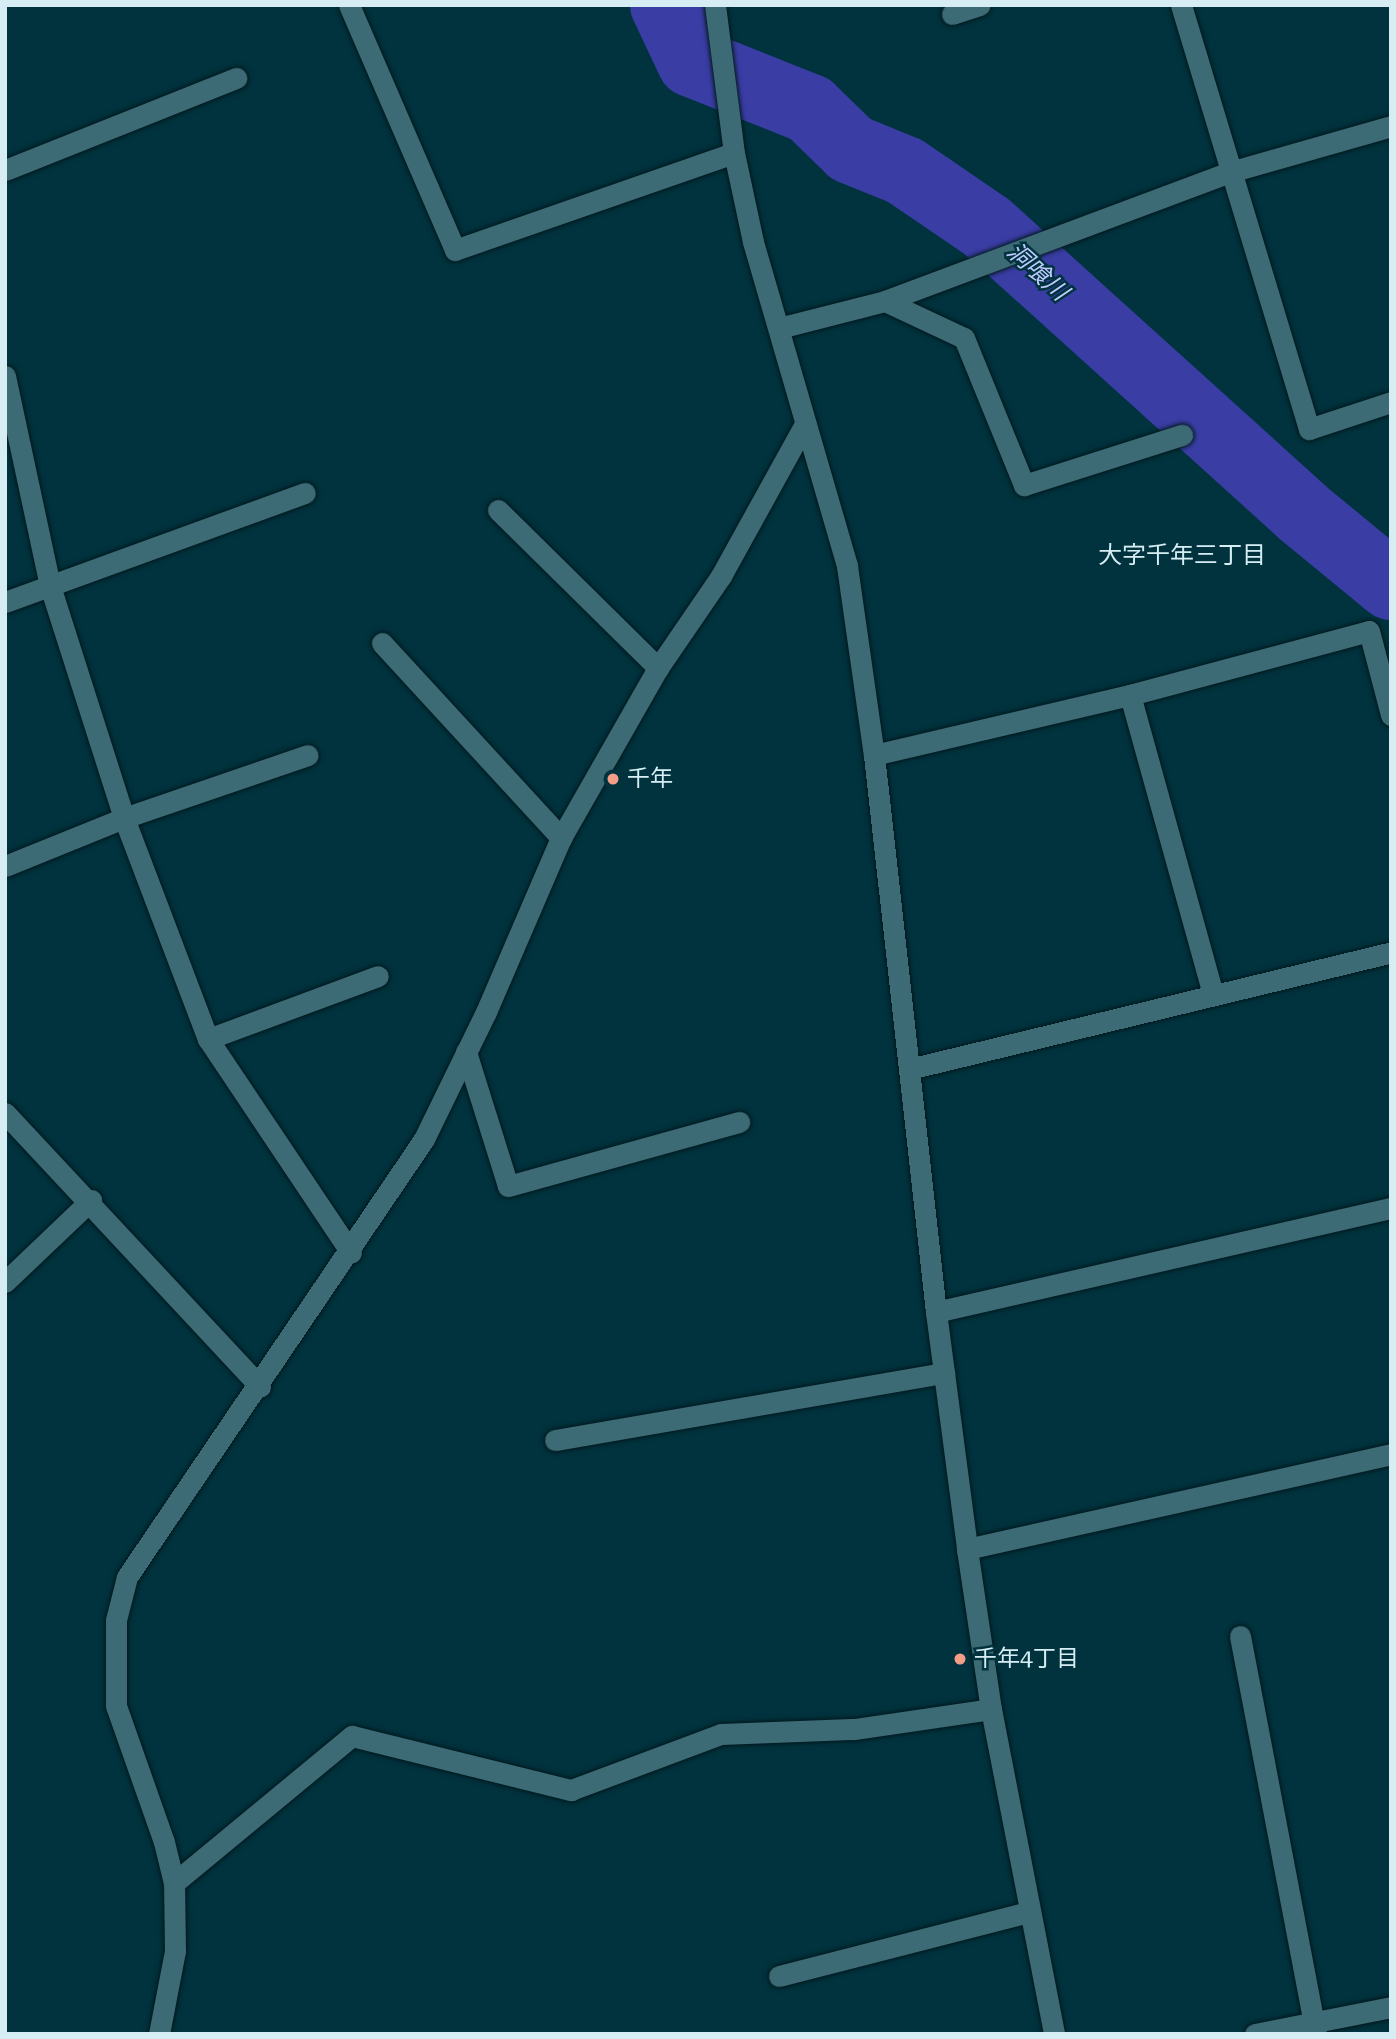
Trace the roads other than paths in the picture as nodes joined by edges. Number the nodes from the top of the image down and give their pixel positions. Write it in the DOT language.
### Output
graph roads {
  1 [pos="349,5"];
  2 [pos="715,5"];
  3 [pos="979,5"];
  4 [pos="1181,5"];
  5 [pos="952,14"];
  6 [pos="236,78"];
  7 [pos="1391,126"];
  8 [pos="734,153"];
  9 [pos="5,170"];
  10 [pos="1230,172"];
  11 [pos="885,301"];
  12 [pos="779,328"];
  13 [pos="5,376"];
  14 [pos="1391,402"];
  15 [pos="805,424"];
  16 [pos="1182,435"];
  17 [pos="305,494"];
  18 [pos="498,510"];
  19 [pos="50,586"];
  20 [pos="5,602"];
  21 [pos="382,643"];
  22 [pos="658,668"];
  23 [pos="1130,695"];
  24 [pos="1391,715"];
  25 [pos="308,755"];
  26 [pos="874,755"];
  27 [pos="124,818"];
  28 [pos="561,838"];
  29 [pos="5,866"];
  30 [pos="1391,952"];
  31 [pos="378,976"];
  32 [pos="1213,995"];
  33 [pos="208,1039"];
  34 [pos="466,1052"];
  35 [pos="909,1069"];
  36 [pos="5,1113"];
  37 [pos="739,1122"];
  38 [pos="91,1200"];
  39 [pos="1391,1208"];
  40 [pos="351,1253"];
  41 [pos="5,1282"];
  42 [pos="936,1312"];
  43 [pos="944,1373"];
  44 [pos="260,1386"];
  45 [pos="555,1440"];
  46 [pos="1391,1454"];
  47 [pos="967,1549"];
  48 [pos="1240,1636"];
  49 [pos="991,1709"];
  50 [pos="174,1883"];
  51 [pos="1028,1912"];
  52 [pos="779,1976"];
  53 [pos="1391,2007"];
  54 [pos="1315,2028"];
  55 [pos="159,2034"];
  56 [pos="1055,2034"];
  57 [pos="1255,2034"];
  1 -- 8 [label="street"];
  2 -- 8 [label="street"];
  3 -- 5 [label="street"];
  4 -- 10 [label="street"];
  6 -- 9 [label="street"];
  7 -- 10 [label="street"];
  8 -- 12 [label="street"];
  10 -- 11 [label="street"];
  10 -- 14 [label="street"];
  11 -- 12 [label="street"];
  11 -- 16 [label="street"];
  12 -- 15 [label="street"];
  13 -- 19 [label="street"];
  15 -- 22 [label="street"];
  15 -- 26 [label="street"];
  17 -- 19 [label="street"];
  18 -- 22 [label="street"];
  19 -- 20 [label="street"];
  19 -- 27 [label="street"];
  21 -- 28 [label="street"];
  22 -- 28 [label="street"];
  23 -- 24 [label="street"];
  23 -- 26 [label="street"];
  23 -- 32 [label="street"];
  25 -- 27 [label="street"];
  26 -- 35 [label="street"];
  27 -- 29 [label="street"];
  27 -- 33 [label="street"];
  28 -- 34 [label="street"];
  30 -- 32 [label="street"];
  31 -- 33 [label="street"];
  32 -- 35 [label="street"];
  33 -- 40 [label="street"];
  34 -- 37 [label="street"];
  34 -- 40 [label="street"];
  35 -- 42 [label="street"];
  36 -- 38 [label="street"];
  38 -- 41 [label="street"];
  38 -- 44 [label="street"];
  39 -- 42 [label="street"];
  40 -- 44 [label="street"];
  42 -- 43 [label="street"];
  43 -- 45 [label="street"];
  43 -- 47 [label="street"];
  44 -- 50 [label="street"];
  46 -- 47 [label="street"];
  47 -- 49 [label="street"];
  48 -- 54 [label="street"];
  49 -- 50 [label="street"];
  49 -- 51 [label="street"];
  50 -- 55 [label="street"];
  51 -- 52 [label="street"];
  51 -- 56 [label="street"];
  53 -- 54 [label="street"];
  54 -- 57 [label="street"];
}
